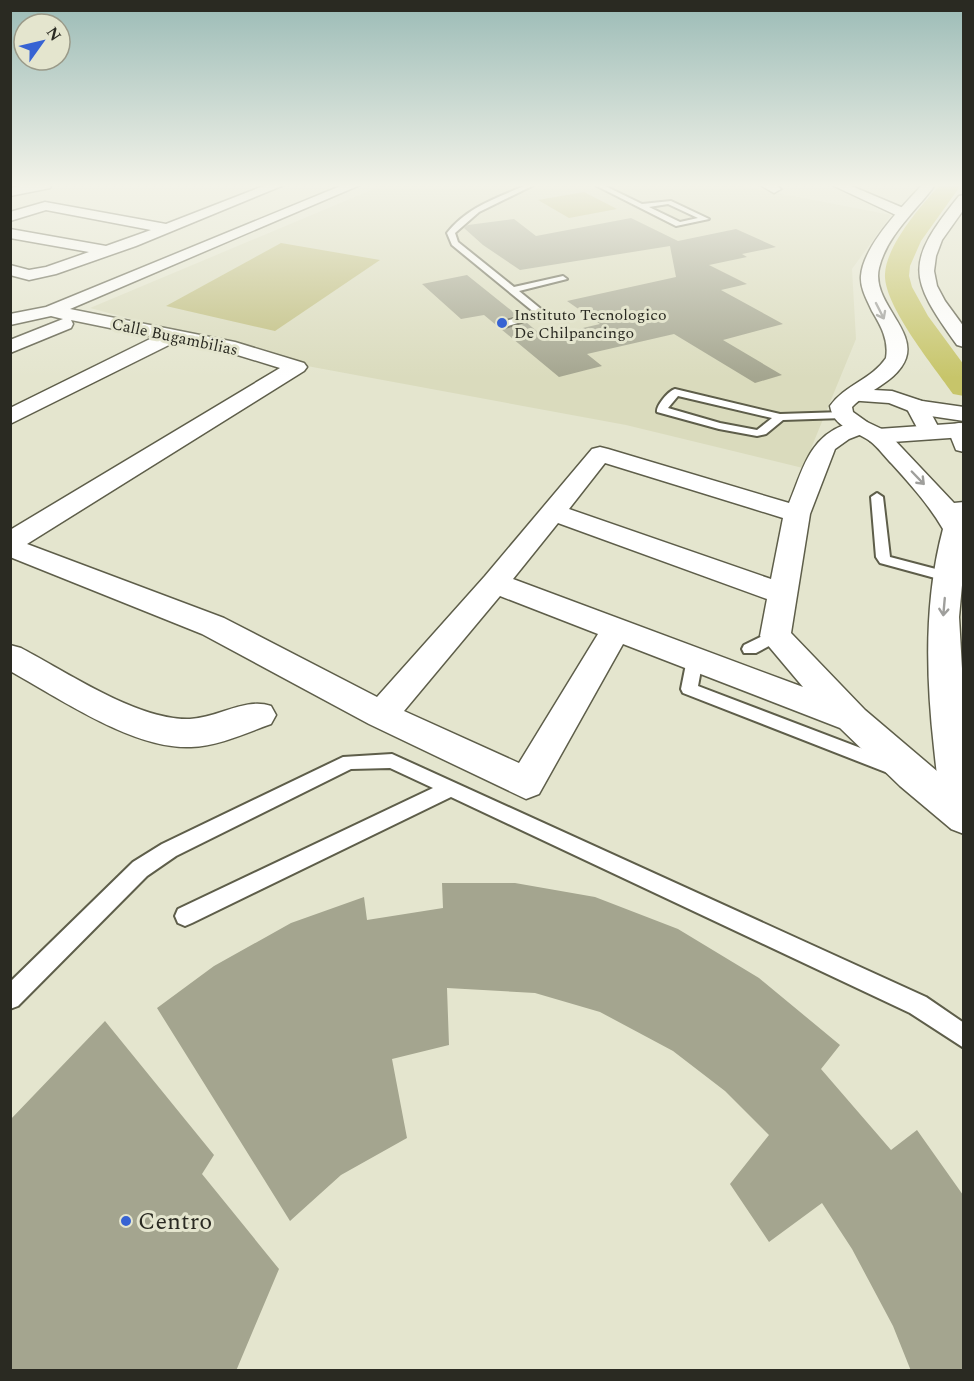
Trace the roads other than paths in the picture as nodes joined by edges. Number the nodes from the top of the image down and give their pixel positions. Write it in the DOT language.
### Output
graph roads {
  1 [pos="100,249"];
  2 [pos="112,249"];
  3 [pos="199,249"];
  4 [pos="463,249"];
  5 [pos="879,249"];
  6 [pos="930,249"];
  7 [pos="108,251"];
  8 [pos="10,270"];
  9 [pos="563,279"];
  10 [pos="514,289"];
  11 [pos="51,311"];
  12 [pos="80,317"];
  13 [pos="10,320"];
  14 [pos="505,324"];
  15 [pos="174,335"];
  16 [pos="963,341"];
  17 [pos="10,347"];
  18 [pos="855,395"];
  19 [pos="917,407"];
  20 [pos="10,417"];
  21 [pos="780,417"];
  22 [pos="860,426"];
  23 [pos="961,427"];
  24 [pos="930,432"];
  25 [pos="877,497"];
  26 [pos="553,512"];
  27 [pos="797,514"];
  28 [pos="960,516"];
  29 [pos="10,542"];
  30 [pos="10,547"];
  31 [pos="946,576"];
  32 [pos="495,583"];
  33 [pos="781,593"];
  34 [pos="616,629"];
  35 [pos="10,656"];
  36 [pos="695,659"];
  37 [pos="259,715"];
  38 [pos="381,715"];
  39 [pos="853,720"];
  40 [pos="913,775"];
  41 [pos="450,789"];
  42 [pos="963,817"];
  43 [pos="185,916"];
  44 [pos="10,998"];
  45 [pos="963,1037"];
  1 -- 7 [label="street"];
  2 -- 7 [label="street"];
  3 -- 11 [label="street"];
  4 -- 10 [label="lane"];
  5 -- 18 [label="street, one-way"];
  6 -- 16 [label="street"];
  7 -- 8 [label="street"];
  9 -- 10 [label="lane"];
  10 -- 14 [label="lane"];
  11 -- 12 [label="street, Calle Bugambilias"];
  11 -- 13 [label="street"];
  12 -- 15 [label="street, Calle Bugambilias"];
  12 -- 17 [label="street"];
  15 -- 20 [label="street"];
  15 -- 29 [label="street, Calle Bugambilias"];
  18 -- 19 [label="street"];
  18 -- 22 [label="street"];
  19 -- 23 [label="street"];
  19 -- 24 [label="street"];
  21 -- 21 [label="lane"];
  21 -- 22 [label="lane"];
  22 -- 24 [label="street"];
  22 -- 27 [label="street"];
  22 -- 28 [label="street, one-way"];
  23 -- 24 [label="street"];
  25 -- 31 [label="lane"];
  26 -- 27 [label="street"];
  26 -- 32 [label="street"];
  26 -- 33 [label="street"];
  27 -- 33 [label="street"];
  28 -- 31 [label="street"];
  30 -- 38 [label="street"];
  31 -- 42 [label="street, one-way"];
  32 -- 34 [label="street"];
  32 -- 38 [label="street"];
  33 -- 39 [label="street"];
  34 -- 36 [label="street"];
  34 -- 38 [label="street"];
  35 -- 37 [label="street"];
  36 -- 39 [label="street"];
  36 -- 40 [label="lane"];
  39 -- 40 [label="street"];
  40 -- 42 [label="street"];
  41 -- 43 [label="lane"];
  41 -- 44 [label="lane"];
  41 -- 45 [label="lane"];
}
